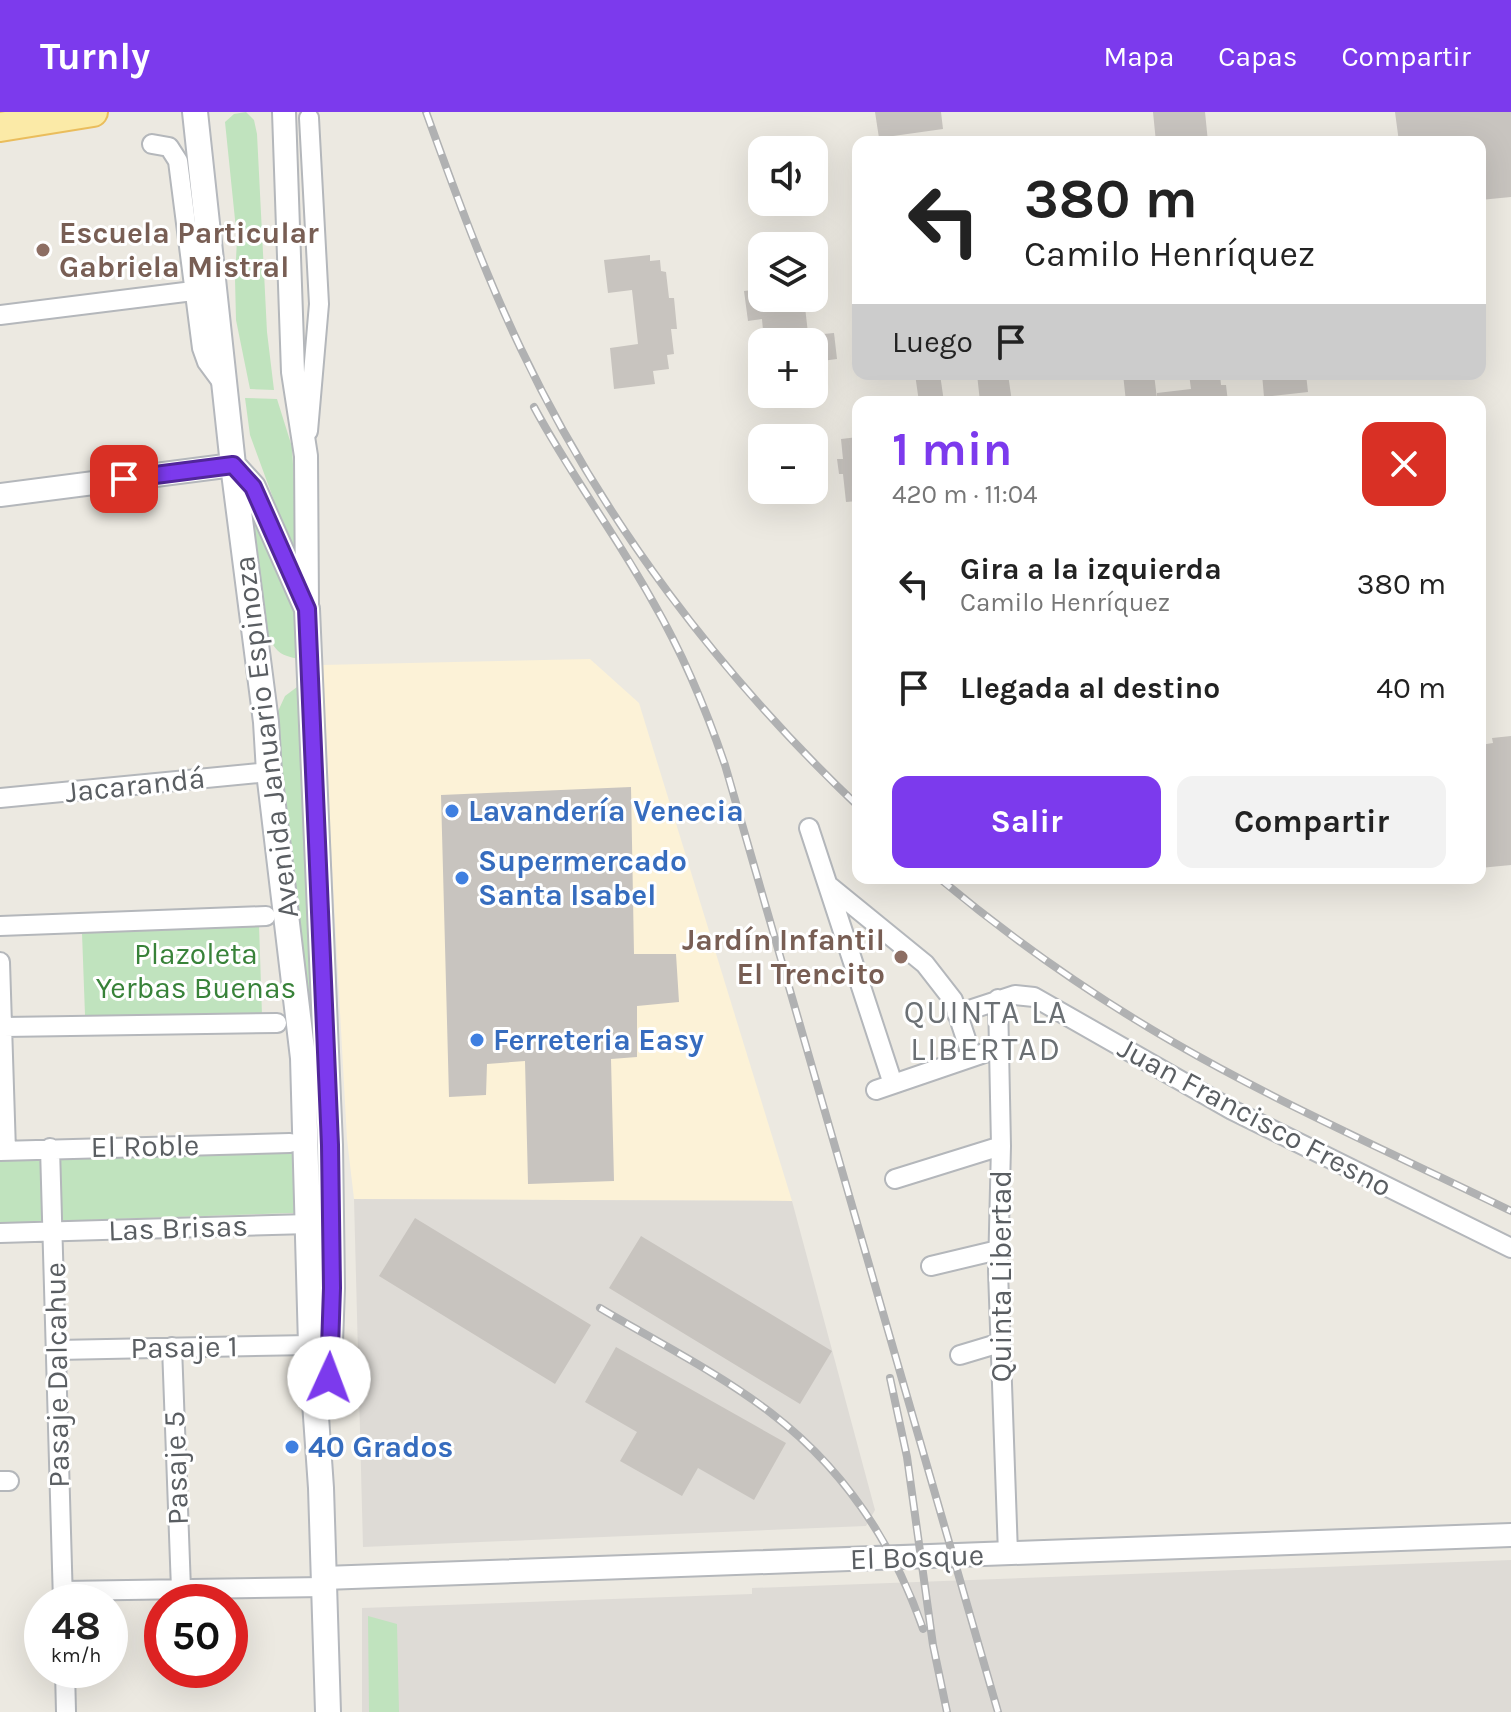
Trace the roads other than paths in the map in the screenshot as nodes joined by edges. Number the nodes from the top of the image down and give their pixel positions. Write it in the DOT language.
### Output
graph roads {
  1 [pos="93,112"];
  2 [pos="195,112"];
  3 [pos="284,112"];
  4 [pos="309,118"];
  5 [pos="0,127"];
  6 [pos="152,144"];
  7 [pos="193,291"];
  8 [pos="0,315"];
  9 [pos="224,385"];
  10 [pos="306,456"];
  11 [pos="233,465"];
  12 [pos="0,495"];
  13 [pos="307,609"];
  14 [pos="269,772"];
  15 [pos="0,798"];
  16 [pos="809,828"];
  17 [pos="828,885"];
  18 [pos="266,916"];
  19 [pos="0,926"];
  20 [pos="0,962"];
  21 [pos="998,999"];
  22 [pos="957,1014"];
  23 [pos="277,1023"];
  24 [pos="4,1027"];
  25 [pos="999,1048"];
  26 [pos="972,1057"];
  27 [pos="290,1143"];
  28 [pos="1001,1146"];
  29 [pos="50,1148"];
  30 [pos="3,1151"];
  31 [pos="895,1179"];
  32 [pos="309,1224"];
  33 [pos="54,1232"];
  34 [pos="0,1233"];
  35 [pos="1511,1248"];
  36 [pos="998,1250"];
  37 [pos="931,1266"];
  38 [pos="1000,1343"];
  39 [pos="311,1345"];
  40 [pos="172,1347"];
  41 [pos="57,1350"];
  42 [pos="960,1355"];
  43 [pos="321,1488"];
  44 [pos="1511,1535"];
  45 [pos="1008,1554"];
  46 [pos="324,1582"];
  47 [pos="63,1584"];
  48 [pos="181,1584"];
  49 [pos="248,1586"];
  50 [pos="65,1688"];
  51 [pos="66,1712"];
  52 [pos="328,1712"];
  1 -- 5 [label="main road"];
  2 -- 9 [label="main road, Avenida Januario Espinoza"];
  3 -- 10 [label="street"];
  4 -- 10 [label="street"];
  6 -- 7 [label="street"];
  7 -- 8 [label="street"];
  7 -- 9 [label="street"];
  9 -- 11 [label="main road, Avenida Januario Espinoza"];
  10 -- 13 [label="street"];
  11 -- 12 [label="street"];
  11 -- 13 [label="main road, Avenida Januario Espinoza"];
  11 -- 14 [label="main road, Avenida Januario Espinoza"];
  13 -- 43 [label="main road, Avenida Januario Espinoza"];
  14 -- 15 [label="street, Jacarandá"];
  14 -- 32 [label="main road, Avenida Januario Espinoza"];
  16 -- 17 [label="street"];
  17 -- 22 [label="street"];
  17 -- 26 [label="street"];
  18 -- 19 [label="street"];
  20 -- 24 [label="street"];
  21 -- 22 [label="street, Juan Francisco Fresno"];
  21 -- 25 [label="street, Quinta Libertad"];
  21 -- 35 [label="street, Juan Francisco Fresno"];
  22 -- 26 [label="street"];
  23 -- 24 [label="street"];
  24 -- 30 [label="street"];
  25 -- 26 [label="street"];
  25 -- 28 [label="street, Quinta Libertad"];
  27 -- 29 [label="street, El Roble"];
  28 -- 31 [label="street"];
  28 -- 36 [label="street, Quinta Libertad"];
  29 -- 30 [label="street, El Roble"];
  29 -- 33 [label="street, Pasaje Dalcahue"];
  32 -- 33 [label="street, Las Brisas"];
  32 -- 39 [label="main road, Avenida Januario Espinoza"];
  33 -- 34 [label="street, Las Brisas"];
  33 -- 41 [label="street, Pasaje Dalcahue"];
  36 -- 37 [label="street"];
  36 -- 38 [label="street, Quinta Libertad"];
  38 -- 42 [label="street"];
  38 -- 45 [label="street, Quinta Libertad"];
  39 -- 40 [label="street, Pasaje 1"];
  39 -- 43 [label="main road, Avenida Januario Espinoza"];
  40 -- 41 [label="street, Pasaje 1"];
  40 -- 48 [label="street, Pasaje 5"];
  41 -- 47 [label="street, Pasaje Dalcahue"];
  43 -- 46 [label="main road, Avenida Januario Espinoza"];
  44 -- 45 [label="street, El Bosque"];
  45 -- 46 [label="street, El Bosque"];
  46 -- 49 [label="street"];
  46 -- 52 [label="main road, Avenida Januario Espinoza"];
  50 -- 51 [label="street"];
}
